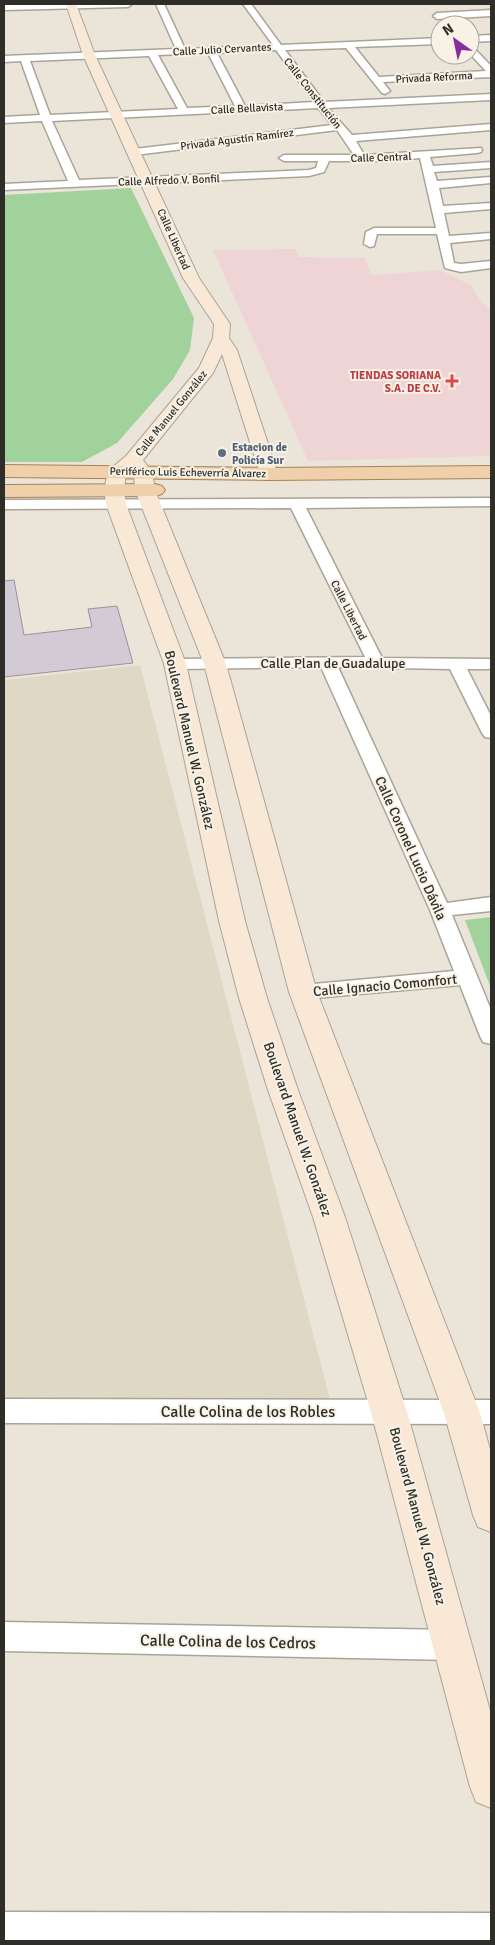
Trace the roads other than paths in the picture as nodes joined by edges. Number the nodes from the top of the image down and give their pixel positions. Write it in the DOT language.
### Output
graph roads {
  1 [pos="128,4"];
  2 [pos="160,4"];
  3 [pos="247,4"];
  4 [pos="71,5"];
  5 [pos="4,8"];
  6 [pos="491,13"];
  7 [pos="436,15"];
  8 [pos="430,41"];
  9 [pos="348,44"];
  10 [pos="278,47"];
  11 [pos="211,50"];
  12 [pos="181,51"];
  13 [pos="152,52"];
  14 [pos="89,55"];
  15 [pos="24,58"];
  16 [pos="4,59"];
  17 [pos="480,59"];
  18 [pos="490,69"];
  19 [pos="376,80"];
  20 [pos="491,97"];
  21 [pos="393,102"];
  22 [pos="321,105"];
  23 [pos="241,108"];
  24 [pos="184,111"];
  25 [pos="117,114"];
  26 [pos="46,118"];
  27 [pos="4,120"];
  28 [pos="339,127"];
  29 [pos="491,127"];
  30 [pos="349,138"];
  31 [pos="477,150"];
  32 [pos="135,152"];
  33 [pos="424,154"];
  34 [pos="284,158"];
  35 [pos="325,158"];
  36 [pos="361,158"];
  37 [pos="491,165"];
  38 [pos="429,170"];
  39 [pos="4,174"];
  40 [pos="491,180"];
  41 [pos="148,181"];
  42 [pos="75,184"];
  43 [pos="433,185"];
  44 [pos="6,187"];
  45 [pos="491,206"];
  46 [pos="438,210"];
  47 [pos="444,235"];
  48 [pos="491,236"];
  49 [pos="370,244"];
  50 [pos="491,266"];
  51 [pos="221,338"];
  52 [pos="4,471"];
  53 [pos="491,472"];
  54 [pos="269,474"];
  55 [pos="131,484"];
  56 [pos="491,489"];
  57 [pos="4,491"];
  58 [pos="491,502"];
  59 [pos="296,503"];
  60 [pos="4,505"];
  61 [pos="327,662"];
  62 [pos="376,663"];
  63 [pos="174,664"];
  64 [pos="215,664"];
  65 [pos="456,664"];
  66 [pos="491,664"];
  67 [pos="491,733"];
  68 [pos="491,904"];
  69 [pos="440,910"];
  70 [pos="467,977"];
  71 [pos="303,992"];
  72 [pos="484,1002"];
  73 [pos="491,1036"];
  74 [pos="4,1411"];
  75 [pos="390,1412"];
  76 [pos="491,1412"];
  77 [pos="462,1413"];
  78 [pos="491,1515"];
  79 [pos="4,1636"];
  80 [pos="453,1645"];
  81 [pos="491,1787"];
  82 [pos="4,1929"];
  83 [pos="491,1930"];
  1 -- 4 [label="street"];
  2 -- 12 [label="street"];
  3 -- 10 [label="street, Calle Constitución"];
  4 -- 5 [label="street"];
  4 -- 14 [label="street, Calle Libertad"];
  6 -- 7 [label="street"];
  8 -- 9 [label="street, Calle Julio Cervantes"];
  9 -- 10 [label="street, Calle Julio Cervantes"];
  9 -- 19 [label="street"];
  10 -- 11 [label="street, Calle Julio Cervantes"];
  10 -- 22 [label="street, Calle Constitución"];
  11 -- 12 [label="street, Calle Julio Cervantes"];
  11 -- 23 [label="street"];
  12 -- 13 [label="street, Calle Julio Cervantes"];
  13 -- 14 [label="street, Calle Julio Cervantes"];
  13 -- 24 [label="street"];
  14 -- 15 [label="street, Calle Julio Cervantes"];
  14 -- 25 [label="street, Calle Libertad"];
  15 -- 16 [label="street, Calle Julio Cervantes"];
  15 -- 26 [label="street"];
  17 -- 18 [label="street"];
  18 -- 19 [label="street, Privada Reforma"];
  19 -- 21 [label="street"];
  20 -- 21 [label="street, Calle Bellavista"];
  21 -- 22 [label="street, Calle Bellavista"];
  22 -- 23 [label="street, Calle Bellavista"];
  22 -- 28 [label="street, Calle Constitución"];
  23 -- 24 [label="street, Calle Bellavista"];
  24 -- 25 [label="street, Calle Bellavista"];
  25 -- 26 [label="street, Calle Bellavista"];
  25 -- 32 [label="street, Calle Libertad"];
  26 -- 27 [label="street, Calle Bellavista"];
  26 -- 42 [label="street"];
  28 -- 30 [label="street, Calle Constitución"];
  28 -- 32 [label="street, Privada Agustín Ramírez"];
  29 -- 30 [label="street, Calle Central"];
  30 -- 36 [label="street, Calle Constitución"];
  31 -- 33 [label="street, Calle Central"];
  32 -- 41 [label="street, Calle Libertad"];
  33 -- 36 [label="street, Calle Central"];
  33 -- 38 [label="street"];
  34 -- 35 [label="street, Calle Central"];
  35 -- 36 [label="street, Calle Central"];
  35 -- 41 [label="street, Calle Alfredo V. Bonfil"];
  37 -- 38 [label="street"];
  38 -- 43 [label="street"];
  39 -- 44 [label="street"];
  40 -- 43 [label="street"];
  41 -- 42 [label="street, Calle Alfredo V. Bonfil"];
  41 -- 51 [label="street, Calle Libertad"];
  42 -- 44 [label="street, Calle Alfredo V. Bonfil"];
  43 -- 46 [label="street"];
  45 -- 46 [label="street"];
  46 -- 47 [label="street"];
  47 -- 48 [label="street"];
  47 -- 49 [label="street"];
  47 -- 50 [label="street"];
  51 -- 54 [label="street, Calle Libertad"];
  51 -- 55 [label="street, Calle Manuel González"];
  52 -- 55 [label="main road, Periférico Luis Echeverría Álvarez"];
  53 -- 54 [label="main road, Periférico Luis Echeverría Álvarez"];
  54 -- 55 [label="main road, Periférico Luis Echeverría Álvarez"];
  55 -- 56 [label="main road, Periférico Luis Echeverría Álvarez"];
  55 -- 57 [label="main road, Periférico Luis Echeverría Álvarez"];
  55 -- 59 [label="street"];
  55 -- 60 [label="street"];
  55 -- 63 [label="street, Boulevard Manuel W. González"];
  55 -- 64 [label="street"];
  58 -- 59 [label="street"];
  59 -- 62 [label="street, Calle Libertad"];
  61 -- 62 [label="street, Calle Plan de Guadalupe"];
  61 -- 64 [label="street, Calle Plan de Guadalupe"];
  61 -- 69 [label="street, Calle Coronel Lucio Dávila"];
  62 -- 65 [label="street, Calle Plan de Guadalupe"];
  63 -- 64 [label="street, Calle Plan de Guadalupe"];
  63 -- 75 [label="street, Boulevard Manuel W. González"];
  64 -- 71 [label="street"];
  65 -- 66 [label="street, Calle Plan de Guadalupe"];
  65 -- 67 [label="street"];
  68 -- 69 [label="street"];
  69 -- 70 [label="street, Calle Coronel Lucio Dávila"];
  70 -- 71 [label="street, Calle Ignacio Comonfort"];
  70 -- 72 [label="street, Calle Coronel Lucio Dávila"];
  71 -- 77 [label="street"];
  72 -- 73 [label="street, Calle Coronel Lucio Dávila"];
  74 -- 75 [label="street, Calle Colina de los Robles"];
  75 -- 77 [label="street, Calle Colina de los Robles"];
  75 -- 80 [label="street, Boulevard Manuel W. González"];
  76 -- 77 [label="street, Calle Colina de los Robles"];
  77 -- 78 [label="street"];
  79 -- 80 [label="street, Calle Colina de los Cedros"];
  80 -- 81 [label="street, Boulevard Manuel W. González"];
  82 -- 83 [label="street"];
}
